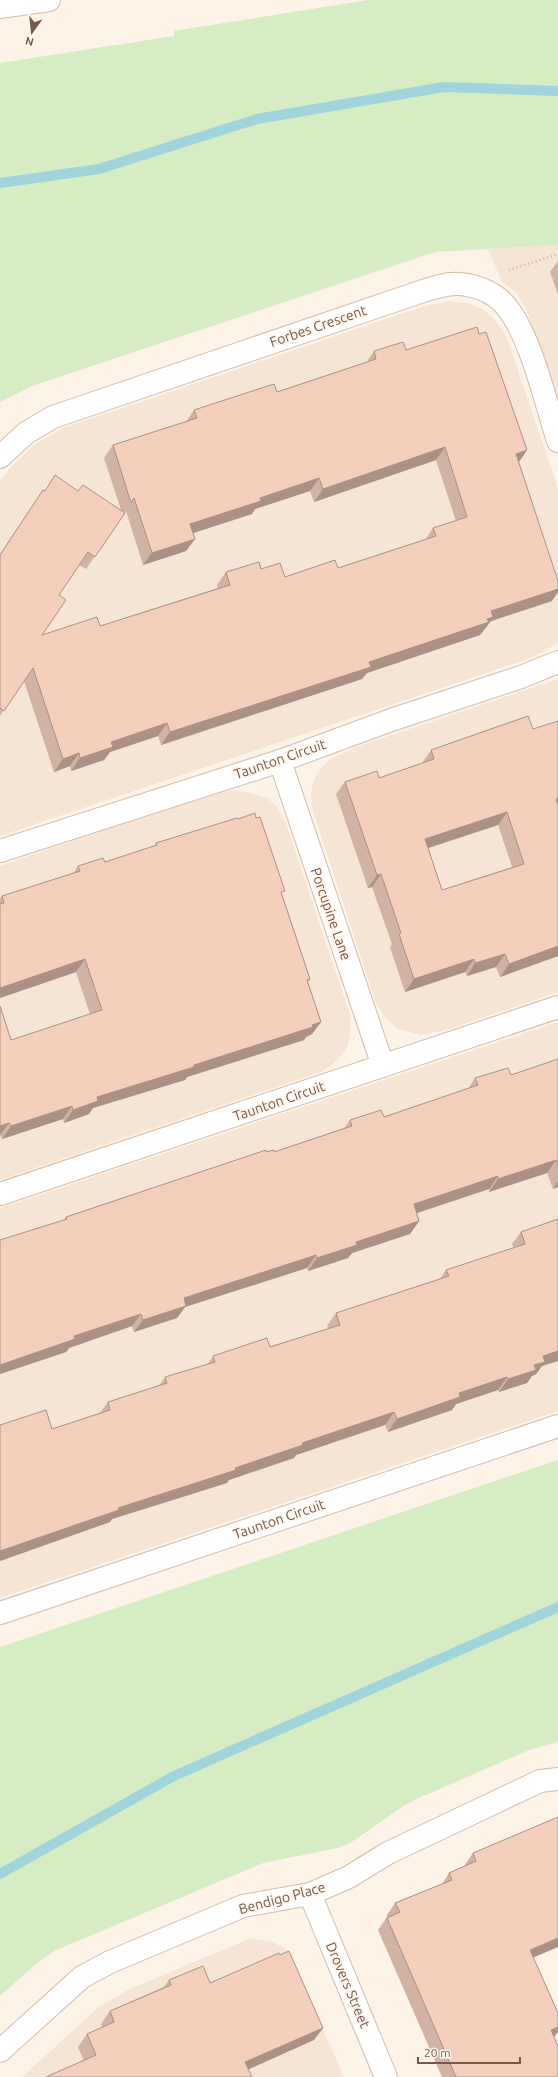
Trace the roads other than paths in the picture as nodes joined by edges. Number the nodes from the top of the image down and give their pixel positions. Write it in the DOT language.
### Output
graph roads {
  1 [pos="49,0"];
  2 [pos="0,7"];
  3 [pos="558,441"];
  4 [pos="0,457"];
  5 [pos="558,662"];
  6 [pos="280,761"];
  7 [pos="0,851"];
  8 [pos="558,1007"];
  9 [pos="383,1066"];
  10 [pos="0,1194"];
  11 [pos="558,1426"];
  12 [pos="0,1613"];
  13 [pos="558,1779"];
  14 [pos="310,1894"];
  15 [pos="0,2052"];
  16 [pos="386,2077"];
  1 -- 2 [label="street"];
  3 -- 4 [label="street, Forbes Crescent"];
  5 -- 6 [label="street, Taunton Circuit"];
  6 -- 7 [label="street, Taunton Circuit"];
  6 -- 9 [label="street, Porcupine Lane"];
  8 -- 9 [label="street, Taunton Circuit"];
  9 -- 10 [label="street, Taunton Circuit"];
  11 -- 12 [label="street, Taunton Circuit"];
  13 -- 14 [label="street, Bendigo Place"];
  14 -- 15 [label="street, Bendigo Place"];
  14 -- 16 [label="street, Drovers Street"];
}
